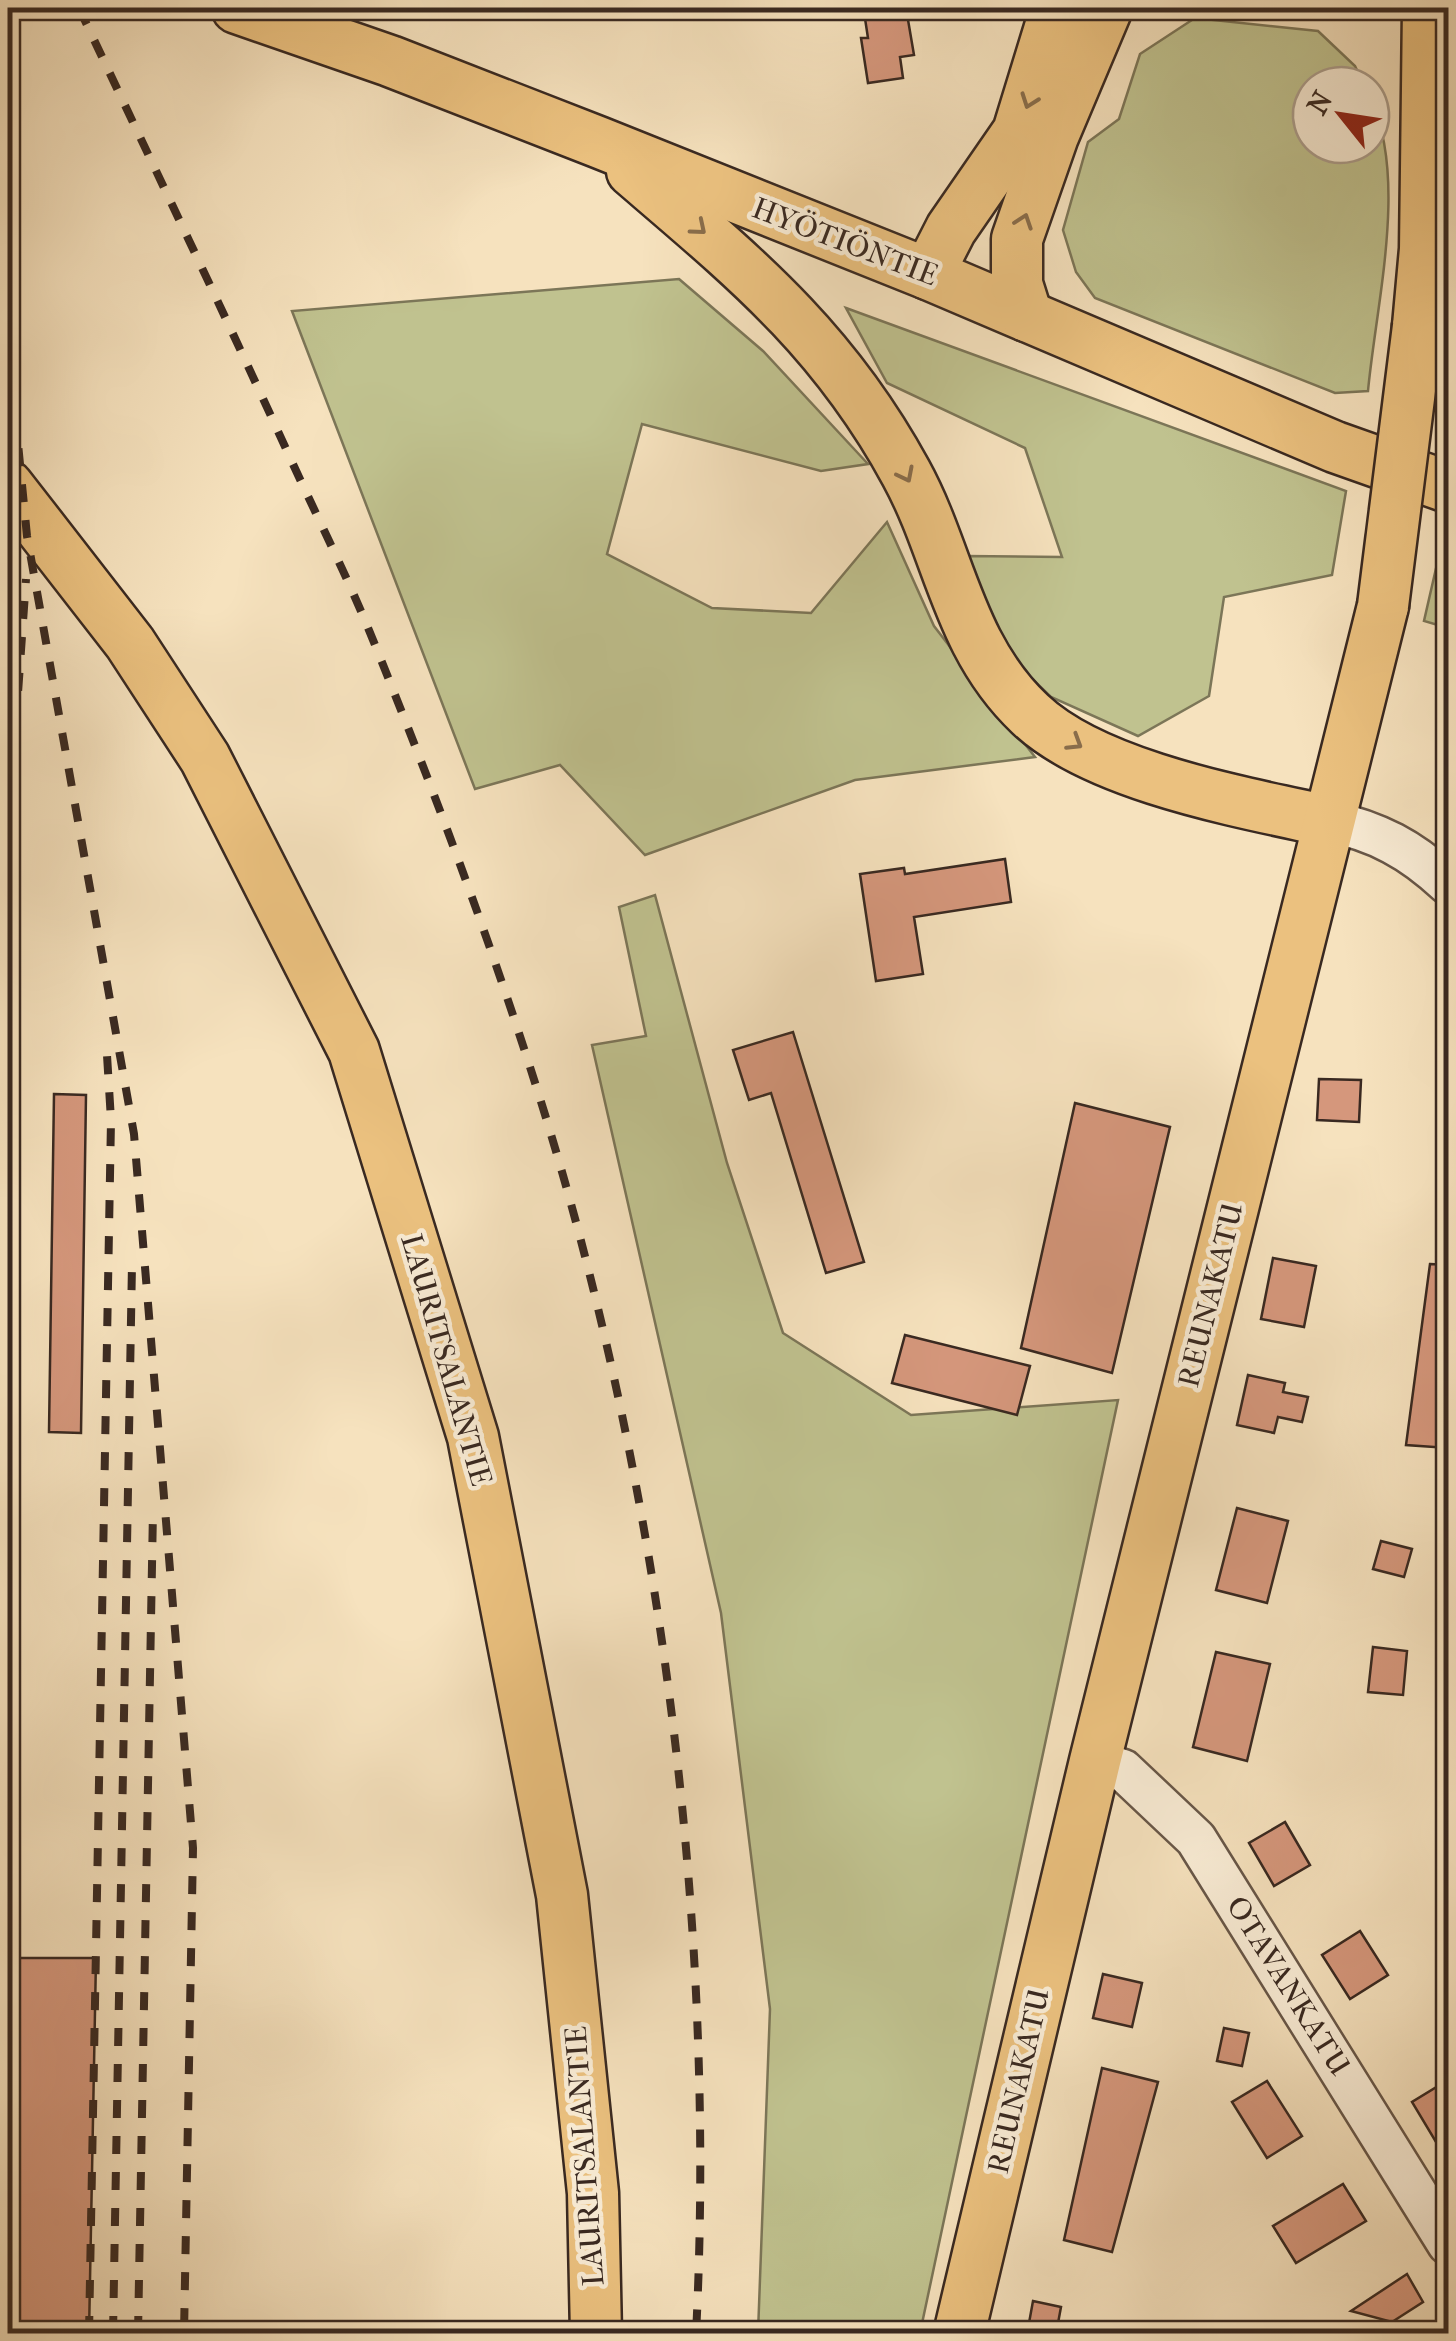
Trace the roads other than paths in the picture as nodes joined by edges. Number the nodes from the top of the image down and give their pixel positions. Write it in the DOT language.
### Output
graph roads {
  1 [pos="237,8"];
  2 [pos="1056,8"];
  3 [pos="1106,8"];
  4 [pos="1428,8"];
  5 [pos="598,142"];
  6 [pos="928,274"];
  7 [pos="1026,316"];
  8 [pos="8,486"];
  9 [pos="1448,487"];
  10 [pos="1328,822"];
  11 [pos="1448,884"];
  12 [pos="1095,1761"];
  13 [pos="1448,2244"];
  14 [pos="596,2334"];
  15 [pos="959,2334"];
  1 -- 5 [label="main road, HYÖTIÖNTIE"];
  2 -- 6 [label="main road, one-way"];
  7 -- 3 [label="main road, one-way"];
  4 -- 10 [label="main road, REUNAKATU, bridge"];
  5 -- 6 [label="main road, HYÖTIÖNTIE"];
  5 -- 10 [label="main road, one-way"];
  6 -- 7 [label="main road, HYÖTIÖNTIE"];
  7 -- 9 [label="main road, HYÖTIÖNTIE"];
  8 -- 14 [label="main road, LAURITSALANTIE"];
  10 -- 11 [label="street"];
  10 -- 12 [label="main road, REUNAKATU"];
  12 -- 13 [label="street, OTAVANKATU"];
  12 -- 15 [label="main road, REUNAKATU"];
}
